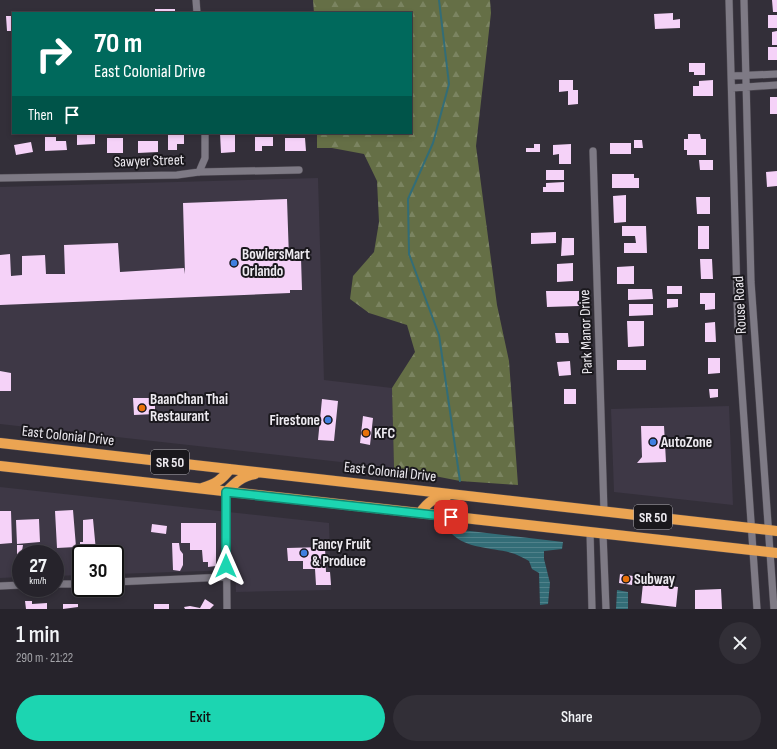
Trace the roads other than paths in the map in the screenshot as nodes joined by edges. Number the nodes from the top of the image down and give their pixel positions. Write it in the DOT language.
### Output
graph roads {
  1 [pos="196,0"];
  2 [pos="729,0"];
  3 [pos="744,0"];
  4 [pos="197,12"];
  5 [pos="777,74"];
  6 [pos="746,75"];
  7 [pos="732,76"];
  8 [pos="777,85"];
  9 [pos="746,87"];
  10 [pos="732,88"];
  11 [pos="205,134"];
  12 [pos="593,151"];
  13 [pos="299,170"];
  14 [pos="199,172"];
  15 [pos="0,178"];
  16 [pos="0,443"];
  17 [pos="0,466"];
  18 [pos="230,470"];
  19 [pos="262,473"];
  20 [pos="198,488"];
  21 [pos="226,492"];
  22 [pos="455,495"];
  23 [pos="604,512"];
  24 [pos="420,513"];
  25 [pos="753,528"];
  26 [pos="773,530"];
  27 [pos="590,532"];
  28 [pos="604,534"];
  29 [pos="754,550"];
  30 [pos="774,553"];
  31 [pos="226,577"];
  32 [pos="124,582"];
  33 [pos="0,586"];
  34 [pos="12,586"];
  35 [pos="227,609"];
  36 [pos="592,609"];
  37 [pos="606,609"];
  38 [pos="757,609"];
  39 [pos="774,609"];
  1 -- 4 [label="street"];
  2 -- 7 [label="street, Rouse Road"];
  3 -- 6 [label="street, Rouse Road"];
  5 -- 6 [label="street"];
  6 -- 7 [label="street"];
  6 -- 9 [label="street, Rouse Road"];
  7 -- 10 [label="street, Rouse Road"];
  8 -- 9 [label="street"];
  9 -- 10 [label="street"];
  9 -- 26 [label="street, Rouse Road"];
  10 -- 25 [label="street, Rouse Road"];
  11 -- 14 [label="street"];
  12 -- 23 [label="street, Park Manor Drive"];
  13 -- 14 [label="street, Sawyer Street"];
  14 -- 15 [label="street, Sawyer Street"];
  16 -- 18 [label="highway, East Colonial Drive / SR 50"];
  17 -- 20 [label="highway, SR 50"];
  18 -- 19 [label="highway, East Colonial Drive / SR 50"];
  18 -- 20 [label="highway"];
  19 -- 21 [label="highway"];
  19 -- 22 [label="highway, East Colonial Drive / SR 50"];
  20 -- 21 [label="highway, SR 50"];
  21 -- 24 [label="highway, SR 50"];
  21 -- 31 [label="street"];
  22 -- 23 [label="highway, East Colonial Drive / SR 50"];
  22 -- 24 [label="highway"];
  23 -- 25 [label="highway, East Colonial Drive / SR 50"];
  24 -- 27 [label="highway, SR 50"];
  25 -- 26 [label="highway, East Colonial Drive / SR 50"];
  25 -- 29 [label="street, Rouse Road"];
  26 -- 30 [label="street, Rouse Road"];
  27 -- 28 [label="highway, SR 50"];
  27 -- 36 [label="street"];
  28 -- 29 [label="highway, SR 50"];
  28 -- 37 [label="street"];
  29 -- 30 [label="highway, SR 50"];
  29 -- 38 [label="street, Rouse Road"];
  30 -- 39 [label="street, Rouse Road"];
  31 -- 32 [label="street"];
  31 -- 35 [label="street"];
  33 -- 34 [label="street"];
}
